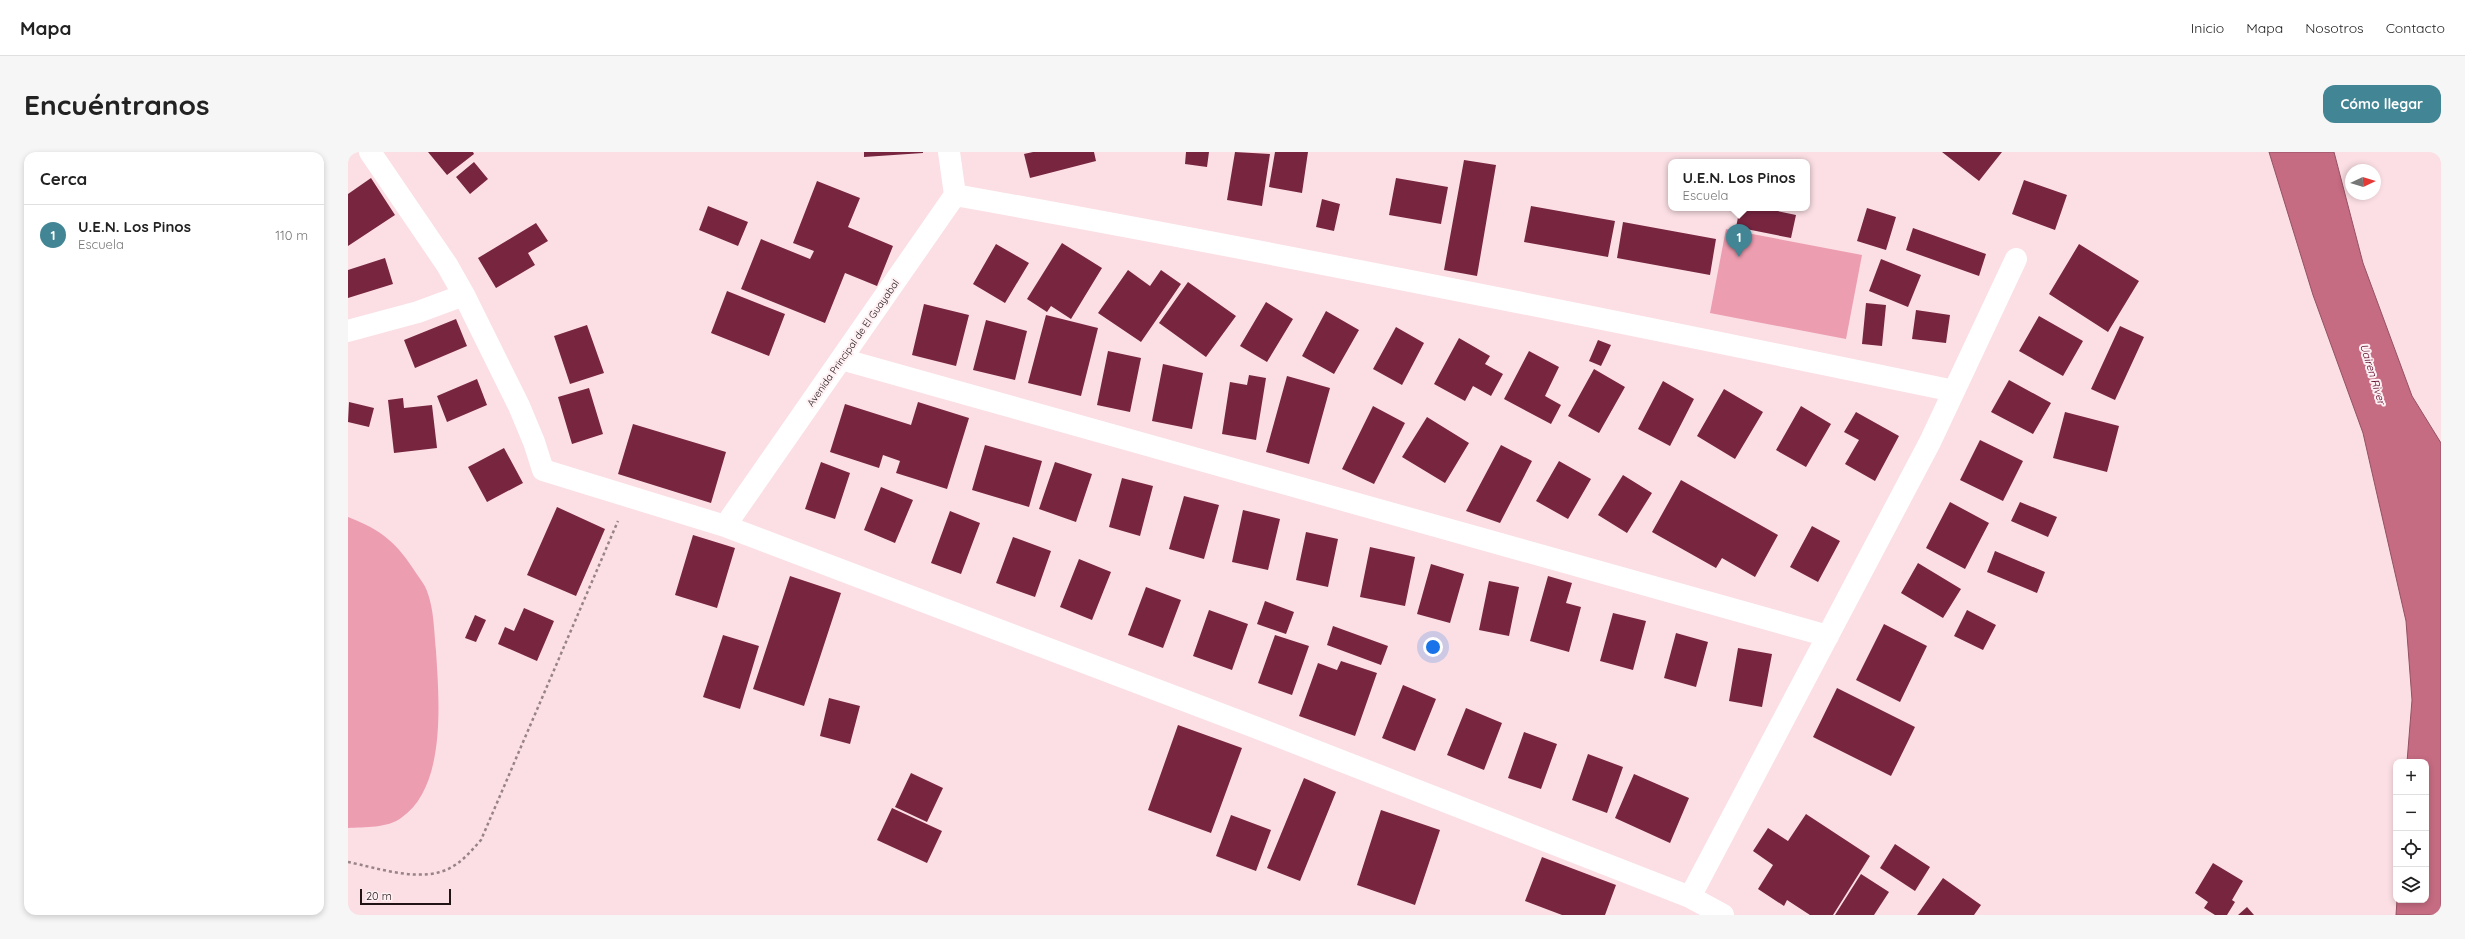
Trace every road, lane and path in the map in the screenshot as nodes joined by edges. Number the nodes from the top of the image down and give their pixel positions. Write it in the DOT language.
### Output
graph roads {
  1 [pos="370,152"];
  2 [pos="949,152"];
  3 [pos="955,195"];
  4 [pos="2016,259"];
  5 [pos="464,295"];
  6 [pos="348,331"];
  7 [pos="842,359"];
  8 [pos="1954,391"];
  9 [pos="629,497"];
  10 [pos="725,526"];
  11 [pos="1828,636"];
  12 [pos="348,862"];
  13 [pos="1690,897"];
  14 [pos="1723,915"];
  1 -- 5 [label="street"];
  2 -- 3 [label="street"];
  3 -- 7 [label="street, Avenida Principal de El Guayabal"];
  3 -- 8 [label="street"];
  4 -- 8 [label="street"];
  5 -- 6 [label="street"];
  5 -- 9 [label="street"];
  7 -- 10 [label="street, Avenida Principal de El Guayabal"];
  7 -- 11 [label="street"];
  8 -- 11 [label="street"];
  9 -- 10 [label="street"];
  9 -- 12 [label="path"];
  10 -- 13 [label="street"];
  11 -- 13 [label="street"];
  13 -- 14 [label="street"];
}
